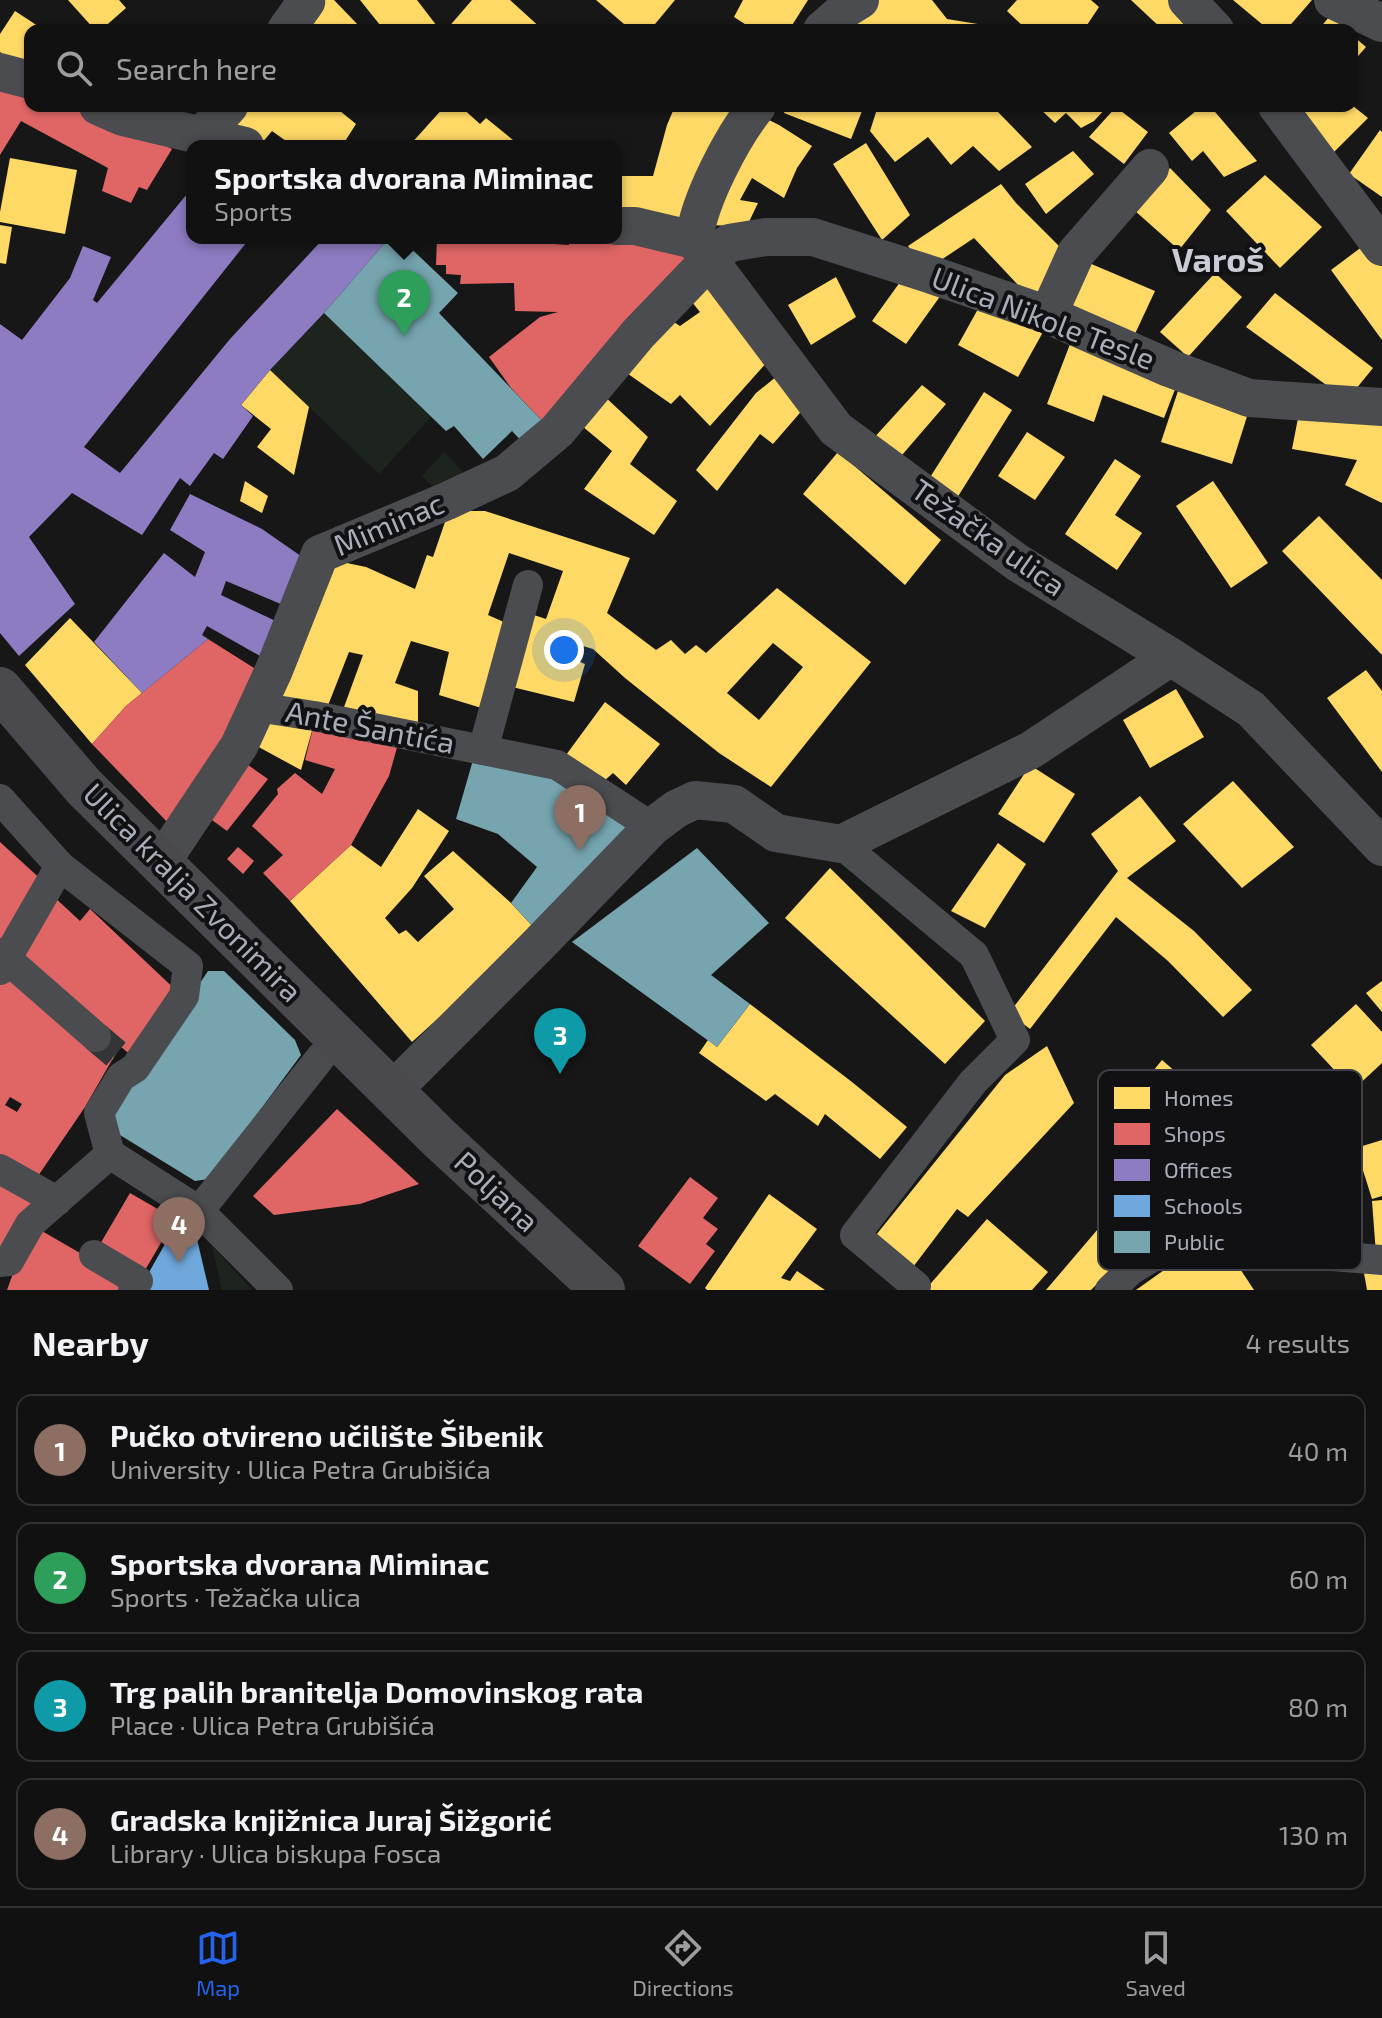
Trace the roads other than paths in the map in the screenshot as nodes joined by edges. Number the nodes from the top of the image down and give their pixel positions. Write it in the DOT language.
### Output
graph roads {
  1 [pos="305,0"];
  2 [pos="860,0"];
  3 [pos="1187,0"];
  4 [pos="1333,0"];
  5 [pos="1382,23"];
  6 [pos="290,24"];
  7 [pos="829,24"];
  8 [pos="1209,24"];
  9 [pos="0,72"];
  10 [pos="24,78"];
  11 [pos="112,112"];
  12 [pos="223,112"];
  13 [pos="752,112"];
  14 [pos="1281,112"];
  15 [pos="201,136"];
  16 [pos="219,140"];
  17 [pos="1150,168"];
  18 [pos="622,226"];
  19 [pos="1382,247"];
  20 [pos="702,249"];
  21 [pos="1048,315"];
  22 [pos="1382,407"];
  23 [pos="528,585"];
  24 [pos="1171,657"];
  25 [pos="0,689"];
  26 [pos="257,707"];
  27 [pos="483,750"];
  28 [pos="0,799"];
  29 [pos="652,827"];
  30 [pos="841,844"];
  31 [pos="1382,847"];
  32 [pos="161,863"];
  33 [pos="60,866"];
  34 [pos="2,961"];
  35 [pos="111,1056"];
  36 [pos="321,1057"];
  37 [pos="391,1092"];
  38 [pos="110,1154"];
  39 [pos="0,1169"];
  40 [pos="57,1201"];
  41 [pos="191,1206"];
  42 [pos="94,1255"];
  43 [pos="1362,1258"];
  44 [pos="1382,1260"];
  45 [pos="0,1262"];
  46 [pos="1131,1270"];
  47 [pos="133,1290"];
  48 [pos="278,1290"];
  49 [pos="603,1290"];
  50 [pos="913,1290"];
  51 [pos="1110,1290"];
  1 -- 6 [label="street"];
  2 -- 7 [label="street"];
  3 -- 8 [label="street"];
  4 -- 5 [label="street"];
  9 -- 10 [label="street"];
  11 -- 15 [label="street"];
  12 -- 15 [label="street"];
  13 -- 20 [label="street, Miminac"];
  14 -- 19 [label="street"];
  15 -- 16 [label="street"];
  17 -- 21 [label="street"];
  18 -- 20 [label="street"];
  20 -- 21 [label="street, Ulica Nikole Tesle"];
  20 -- 24 [label="street, Težačka ulica"];
  20 -- 26 [label="street, Miminac"];
  21 -- 22 [label="street, Ulica Nikole Tesle"];
  23 -- 27 [label="street, Ante Šantića"];
  24 -- 30 [label="street"];
  24 -- 31 [label="street, Težačka ulica"];
  25 -- 32 [label="main road, Ulica kralja Zvonimira"];
  26 -- 27 [label="street, Ante Šantića"];
  26 -- 32 [label="street, Miminac"];
  27 -- 29 [label="street, Ante Šantića"];
  28 -- 33 [label="street, Ulica kralja Zvonimira"];
  29 -- 30 [label="street"];
  29 -- 37 [label="street"];
  30 -- 50 [label="street"];
  32 -- 37 [label="main road, Ulica kralja Zvonimira"];
  33 -- 34 [label="street"];
  33 -- 35 [label="street, Ulica kralja Zvonimira"];
  34 -- 35 [label="street"];
  35 -- 38 [label="street"];
  36 -- 41 [label="street"];
  37 -- 49 [label="main road, Poljana"];
  38 -- 40 [label="street"];
  38 -- 41 [label="street"];
  39 -- 40 [label="street"];
  40 -- 45 [label="street"];
  41 -- 48 [label="street"];
  42 -- 47 [label="street"];
  43 -- 44 [label="street"];
  46 -- 51 [label="street"];
}
